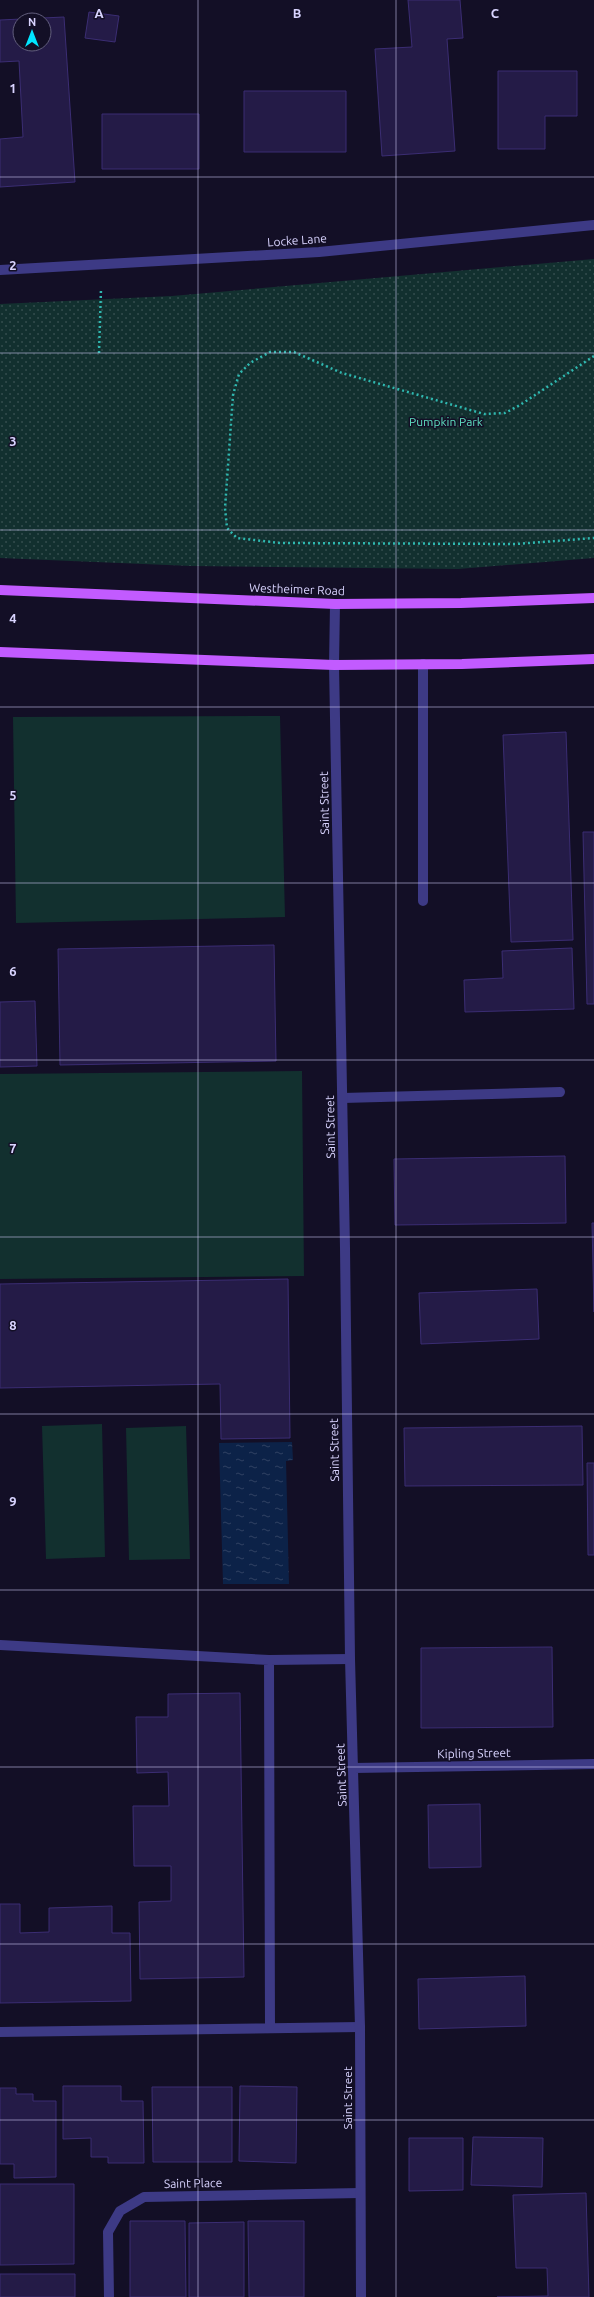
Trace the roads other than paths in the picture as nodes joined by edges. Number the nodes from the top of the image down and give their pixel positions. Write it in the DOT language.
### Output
graph roads {
  1 [pos="594,225"];
  2 [pos="0,270"];
  3 [pos="0,590"];
  4 [pos="594,598"];
  5 [pos="335,604"];
  6 [pos="0,652"];
  7 [pos="594,659"];
  8 [pos="424,664"];
  9 [pos="334,665"];
  10 [pos="424,901"];
  11 [pos="560,1092"];
  12 [pos="343,1098"];
  13 [pos="0,1645"];
  14 [pos="350,1659"];
  15 [pos="269,1660"];
  16 [pos="594,1764"];
  17 [pos="354,1768"];
  18 [pos="360,2027"];
  19 [pos="270,2028"];
  20 [pos="0,2032"];
  21 [pos="360,2194"];
  22 [pos="109,2297"];
  23 [pos="361,2297"];
  1 -- 2 [label="street, Locke Lane"];
  3 -- 5 [label="main road, Westheimer Road"];
  4 -- 5 [label="main road, Westheimer Road"];
  5 -- 9 [label="street, Saint Street"];
  6 -- 9 [label="main road"];
  7 -- 8 [label="main road"];
  8 -- 9 [label="main road"];
  8 -- 10 [label="street"];
  9 -- 12 [label="street, Saint Street"];
  11 -- 12 [label="street"];
  12 -- 14 [label="street, Saint Street"];
  13 -- 15 [label="street"];
  14 -- 15 [label="street"];
  14 -- 17 [label="street, Saint Street"];
  15 -- 19 [label="street"];
  16 -- 17 [label="street, Kipling Street"];
  17 -- 18 [label="street, Saint Street"];
  18 -- 19 [label="street"];
  18 -- 21 [label="street, Saint Street"];
  19 -- 20 [label="street"];
  21 -- 22 [label="street, Saint Place"];
  21 -- 23 [label="street, Saint Street"];
}
